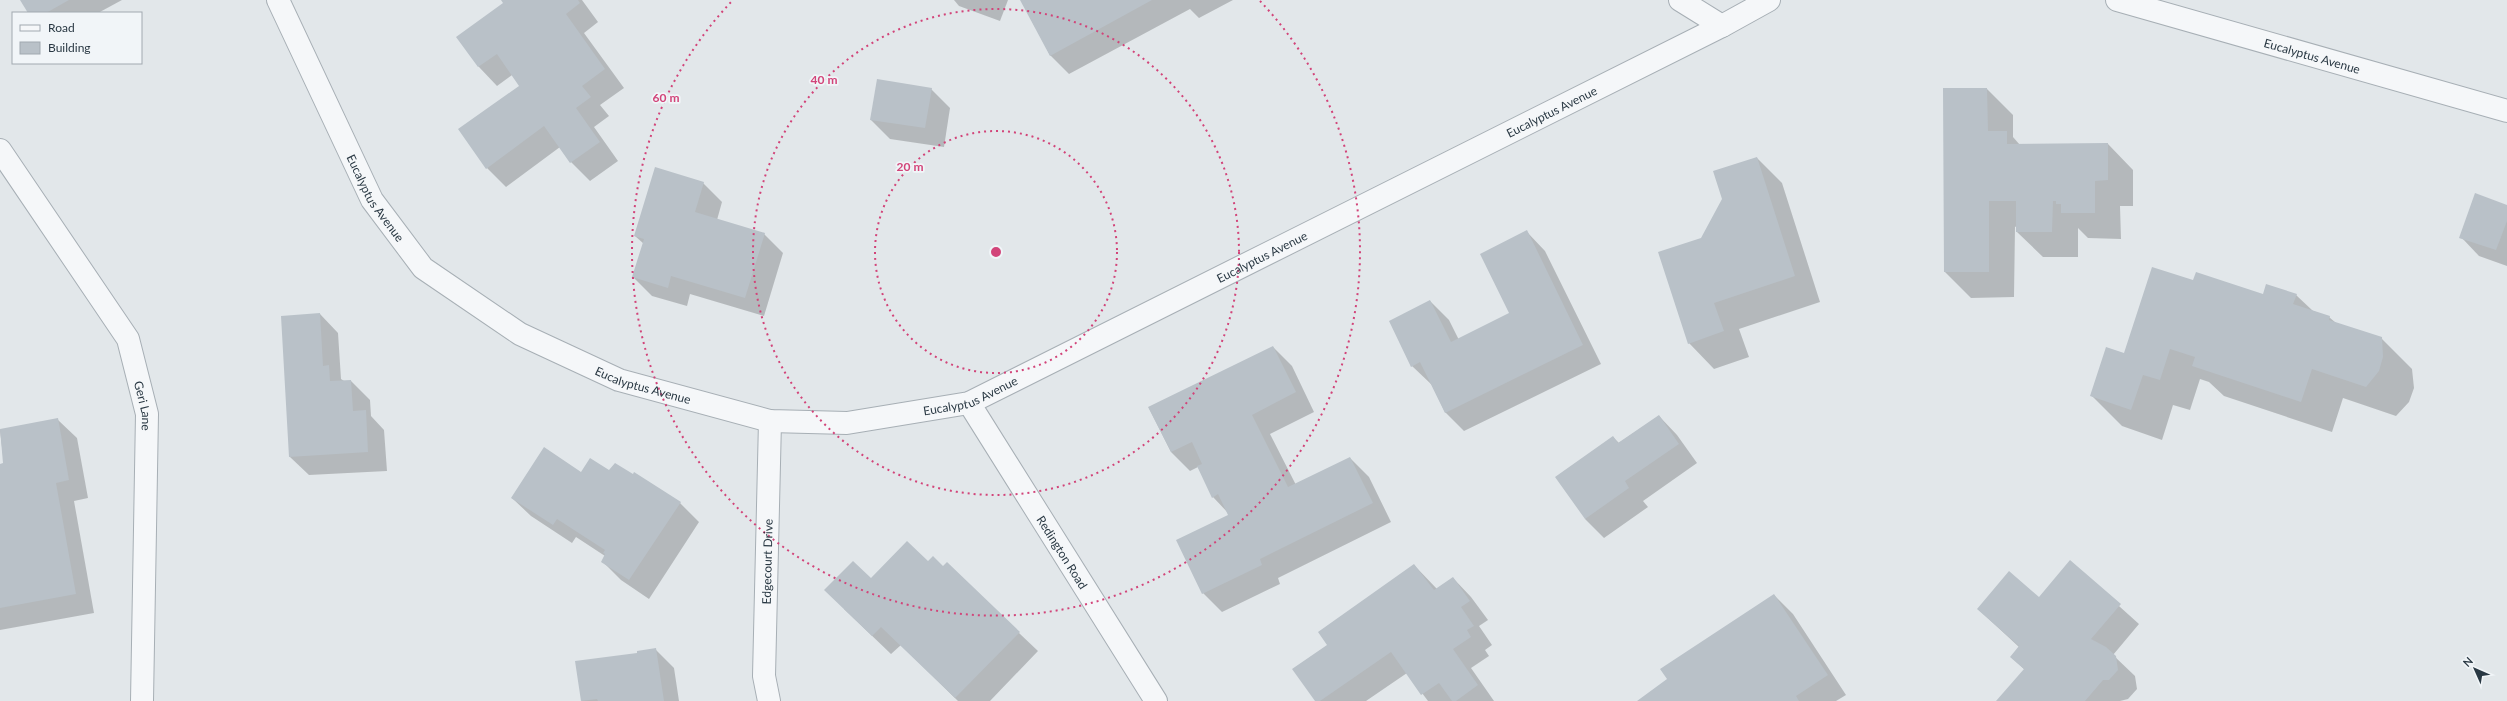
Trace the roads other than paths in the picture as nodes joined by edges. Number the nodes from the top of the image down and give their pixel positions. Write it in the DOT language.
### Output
graph roads {
  1 [pos="278,0"];
  2 [pos="1680,0"];
  3 [pos="1769,0"];
  4 [pos="2117,0"];
  5 [pos="1722,26"];
  6 [pos="2507,111"];
  7 [pos="0,150"];
  8 [pos="969,403"];
  9 [pos="770,421"];
  10 [pos="142,701"];
  11 [pos="769,701"];
  12 [pos="1156,701"];
  1 -- 9 [label="street, Eucalyptus Avenue"];
  2 -- 5 [label="street"];
  3 -- 5 [label="street, Eucalyptus Avenue"];
  4 -- 6 [label="street, Eucalyptus Avenue"];
  5 -- 8 [label="street, Eucalyptus Avenue"];
  7 -- 10 [label="street, Geri Lane"];
  8 -- 9 [label="street, Eucalyptus Avenue"];
  8 -- 12 [label="street, Redington Road"];
  9 -- 11 [label="street, Edgecourt Drive"];
}
